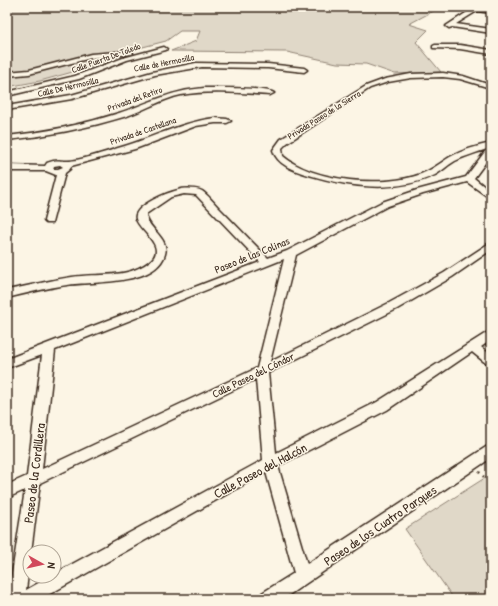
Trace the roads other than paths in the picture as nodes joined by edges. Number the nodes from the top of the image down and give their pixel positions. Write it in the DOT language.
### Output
graph roads {
  1 [pos="477,8"];
  2 [pos="491,11"];
  3 [pos="491,31"];
  4 [pos="435,47"];
  5 [pos="164,49"];
  6 [pos="153,51"];
  7 [pos="491,52"];
  8 [pos="165,64"];
  9 [pos="202,65"];
  10 [pos="151,66"];
  11 [pos="304,70"];
  12 [pos="7,74"];
  13 [pos="131,78"];
  14 [pos="487,85"];
  15 [pos="270,93"];
  16 [pos="7,94"];
  17 [pos="7,108"];
  18 [pos="227,121"];
  19 [pos="7,138"];
  20 [pos="491,145"];
  21 [pos="491,149"];
  22 [pos="7,168"];
  23 [pos="64,168"];
  24 [pos="469,179"];
  25 [pos="491,196"];
  26 [pos="49,221"];
  27 [pos="491,245"];
  28 [pos="291,253"];
  29 [pos="267,263"];
  30 [pos="7,294"];
  31 [pos="491,334"];
  32 [pos="49,347"];
  33 [pos="473,347"];
  34 [pos="491,361"];
  35 [pos="7,364"];
  36 [pos="262,371"];
  37 [pos="491,451"];
  38 [pos="270,463"];
  39 [pos="34,478"];
  40 [pos="7,492"];
  41 [pos="303,576"];
  42 [pos="16,599"];
  43 [pos="25,599"];
  44 [pos="268,599"];
  1 -- 2 [label="street"];
  1 -- 3 [label="street"];
  4 -- 7 [label="street"];
  5 -- 6 [label="street, Calle Puerta De Toledo"];
  6 -- 12 [label="street"];
  6 -- 16 [label="street, Calle Puerta De Toledo"];
  8 -- 9 [label="street, Calle de Hermosilla"];
  9 -- 11 [label="street, Calle de Hermosilla"];
  9 -- 13 [label="street, Calle de Hermosilla"];
  10 -- 13 [label="street, Calle de Hermosilla"];
  13 -- 17 [label="street, Calle De Hermosilla"];
  14 -- 20 [label="street, Privada Paseo de la Sierra"];
  15 -- 19 [label="street, Privada del Retiro"];
  18 -- 23 [label="street, Privada de Castellana"];
  21 -- 24 [label="street"];
  22 -- 23 [label="street, Privada de Castellana"];
  23 -- 26 [label="street"];
  24 -- 25 [label="street"];
  24 -- 28 [label="street, Paseo de las Colinas"];
  27 -- 36 [label="street, Calle Paseo del Cóndor"];
  28 -- 29 [label="street, Paseo de las Colinas"];
  28 -- 36 [label="street"];
  29 -- 30 [label="street"];
  29 -- 32 [label="street, Paseo de las Colinas"];
  31 -- 33 [label="street, Calle Paseo del Halcón"];
  32 -- 35 [label="street, Paseo de las Colinas"];
  32 -- 39 [label="street, Paseo de la Cordillera"];
  33 -- 34 [label="street"];
  33 -- 38 [label="street, Calle Paseo del Halcón"];
  36 -- 38 [label="street"];
  36 -- 39 [label="street, Calle Paseo del Cóndor"];
  37 -- 41 [label="street, Paseo de los Cuatro Parques"];
  38 -- 41 [label="street"];
  38 -- 43 [label="street, Calle Paseo del Halcón"];
  39 -- 40 [label="street, Calle Paseo del Cóndor"];
  39 -- 42 [label="street, Paseo de la Cordillera"];
  41 -- 44 [label="street, Paseo de los Cuatro Parques"];
}
